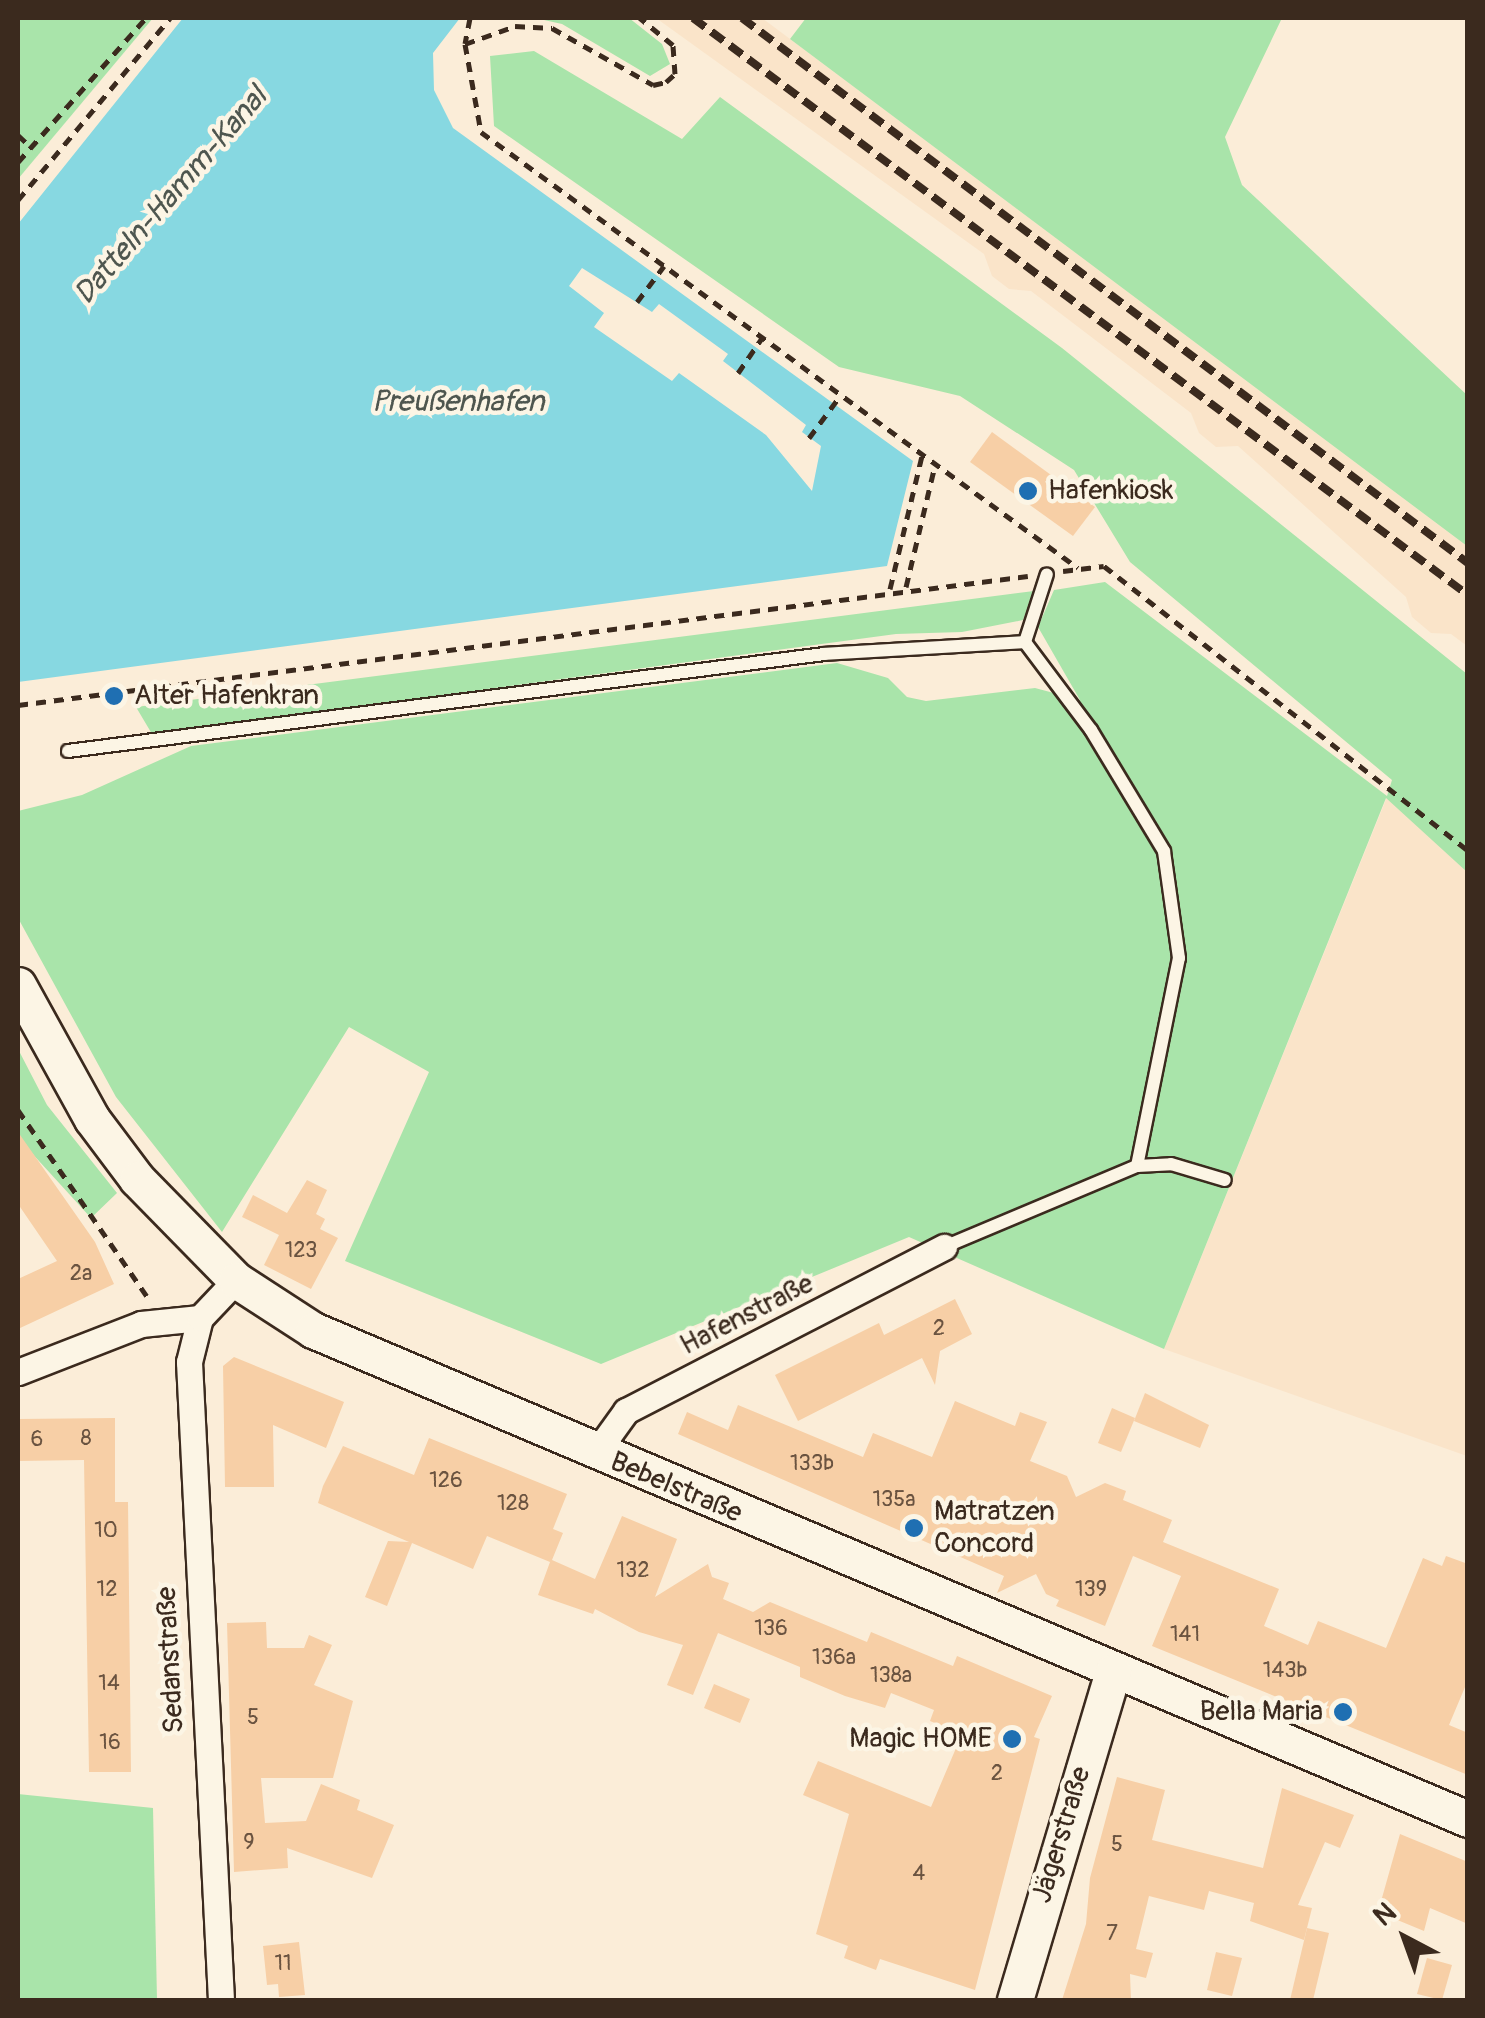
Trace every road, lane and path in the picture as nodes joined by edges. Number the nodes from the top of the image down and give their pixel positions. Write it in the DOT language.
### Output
graph roads {
  1 [pos="146,18"];
  2 [pos="170,18"];
  3 [pos="470,18"];
  4 [pos="640,18"];
  5 [pos="465,44"];
  6 [pos="18,135"];
  7 [pos="32,148"];
  8 [pos="18,162"];
  9 [pos="18,200"];
  10 [pos="664,266"];
  11 [pos="638,302"];
  12 [pos="762,338"];
  13 [pos="738,373"];
  14 [pos="840,396"];
  15 [pos="809,438"];
  16 [pos="922,456"];
  17 [pos="935,465"];
  18 [pos="1078,568"];
  19 [pos="1047,574"];
  20 [pos="906,587"];
  21 [pos="890,589"];
  22 [pos="1025,642"];
  23 [pos="18,705"];
  24 [pos="68,751"];
  25 [pos="1468,850"];
  26 [pos="18,985"];
  27 [pos="18,1110"];
  28 [pos="1137,1166"];
  29 [pos="1225,1180"];
  30 [pos="944,1247"];
  31 [pos="236,1280"];
  32 [pos="200,1318"];
  33 [pos="168,1320"];
  34 [pos="18,1372"];
  35 [pos="595,1454"];
  36 [pos="1113,1672"];
  37 [pos="1468,1819"];
  38 [pos="221,2000"];
  39 [pos="1015,2000"];
  1 -- 7 [label="path"];
  2 -- 9 [label="path"];
  3 -- 5 [label="path"];
  4 -- 5 [label="path"];
  5 -- 10 [label="path"];
  6 -- 7 [label="path"];
  7 -- 8 [label="path"];
  10 -- 11 [label="path"];
  10 -- 12 [label="path"];
  12 -- 13 [label="path"];
  12 -- 14 [label="path"];
  14 -- 15 [label="path"];
  14 -- 16 [label="path"];
  16 -- 17 [label="path"];
  16 -- 21 [label="path"];
  17 -- 18 [label="path"];
  17 -- 20 [label="path"];
  18 -- 19 [label="path"];
  18 -- 25 [label="path"];
  19 -- 20 [label="path"];
  19 -- 22 [label="lane"];
  20 -- 21 [label="path"];
  21 -- 23 [label="path"];
  22 -- 24 [label="lane"];
  22 -- 28 [label="lane"];
  26 -- 31 [label="main road, Bebelstraße"];
  27 -- 33 [label="path"];
  28 -- 29 [label="lane"];
  28 -- 30 [label="lane"];
  30 -- 35 [label="street, Hafenstraße"];
  31 -- 32 [label="street"];
  31 -- 35 [label="main road, Bebelstraße"];
  32 -- 33 [label="street"];
  32 -- 38 [label="street, Sedanstraße"];
  33 -- 34 [label="street"];
  35 -- 36 [label="main road, Bebelstraße"];
  36 -- 37 [label="main road, Bebelstraße"];
  36 -- 39 [label="main road, Jägerstraße"];
}
